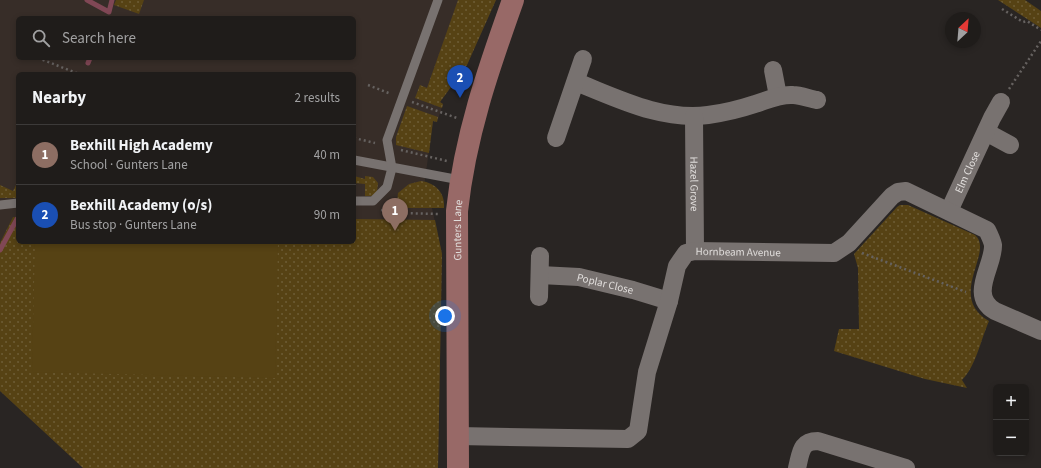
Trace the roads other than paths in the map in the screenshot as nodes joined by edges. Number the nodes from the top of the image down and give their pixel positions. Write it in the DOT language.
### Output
graph roads {
  1 [pos="438,0"];
  2 [pos="513,0"];
  3 [pos="584,59"];
  4 [pos="773,70"];
  5 [pos="576,82"];
  6 [pos="778,96"];
  7 [pos="1005,97"];
  8 [pos="817,100"];
  9 [pos="694,116"];
  10 [pos="986,132"];
  11 [pos="556,138"];
  12 [pos="1010,145"];
  13 [pos="356,160"];
  14 [pos="392,168"];
  15 [pos="462,172"];
  16 [pos="356,201"];
  17 [pos="16,203"];
  18 [pos="0,205"];
  19 [pos="949,212"];
  20 [pos="695,251"];
  21 [pos="540,256"];
  22 [pos="540,275"];
  23 [pos="539,297"];
  24 [pos="669,302"];
  25 [pos="1041,331"];
  26 [pos="458,436"];
  27 [pos="458,468"];
  28 [pos="797,468"];
  29 [pos="906,468"];
  1 -- 14 [label="lane"];
  2 -- 15 [label="street, Gunters Lane"];
  3 -- 5 [label="street"];
  4 -- 6 [label="street"];
  5 -- 9 [label="street"];
  5 -- 11 [label="street"];
  6 -- 8 [label="street"];
  6 -- 9 [label="street"];
  7 -- 10 [label="street, Elm Close"];
  9 -- 20 [label="street, Hazel Grove"];
  10 -- 12 [label="street"];
  10 -- 19 [label="street, Elm Close"];
  13 -- 14 [label="lane"];
  14 -- 15 [label="lane"];
  14 -- 16 [label="lane"];
  15 -- 26 [label="street, Gunters Lane"];
  17 -- 18 [label="lane"];
  19 -- 20 [label="street, Hornbeam Avenue"];
  19 -- 25 [label="street, Hornbeam Avenue"];
  20 -- 24 [label="street, Hornbeam Avenue"];
  21 -- 22 [label="street"];
  22 -- 23 [label="street"];
  22 -- 24 [label="street, Poplar Close"];
  24 -- 26 [label="street, Hornbeam Avenue"];
  26 -- 27 [label="street, Gunters Lane"];
  28 -- 29 [label="street"];
}
